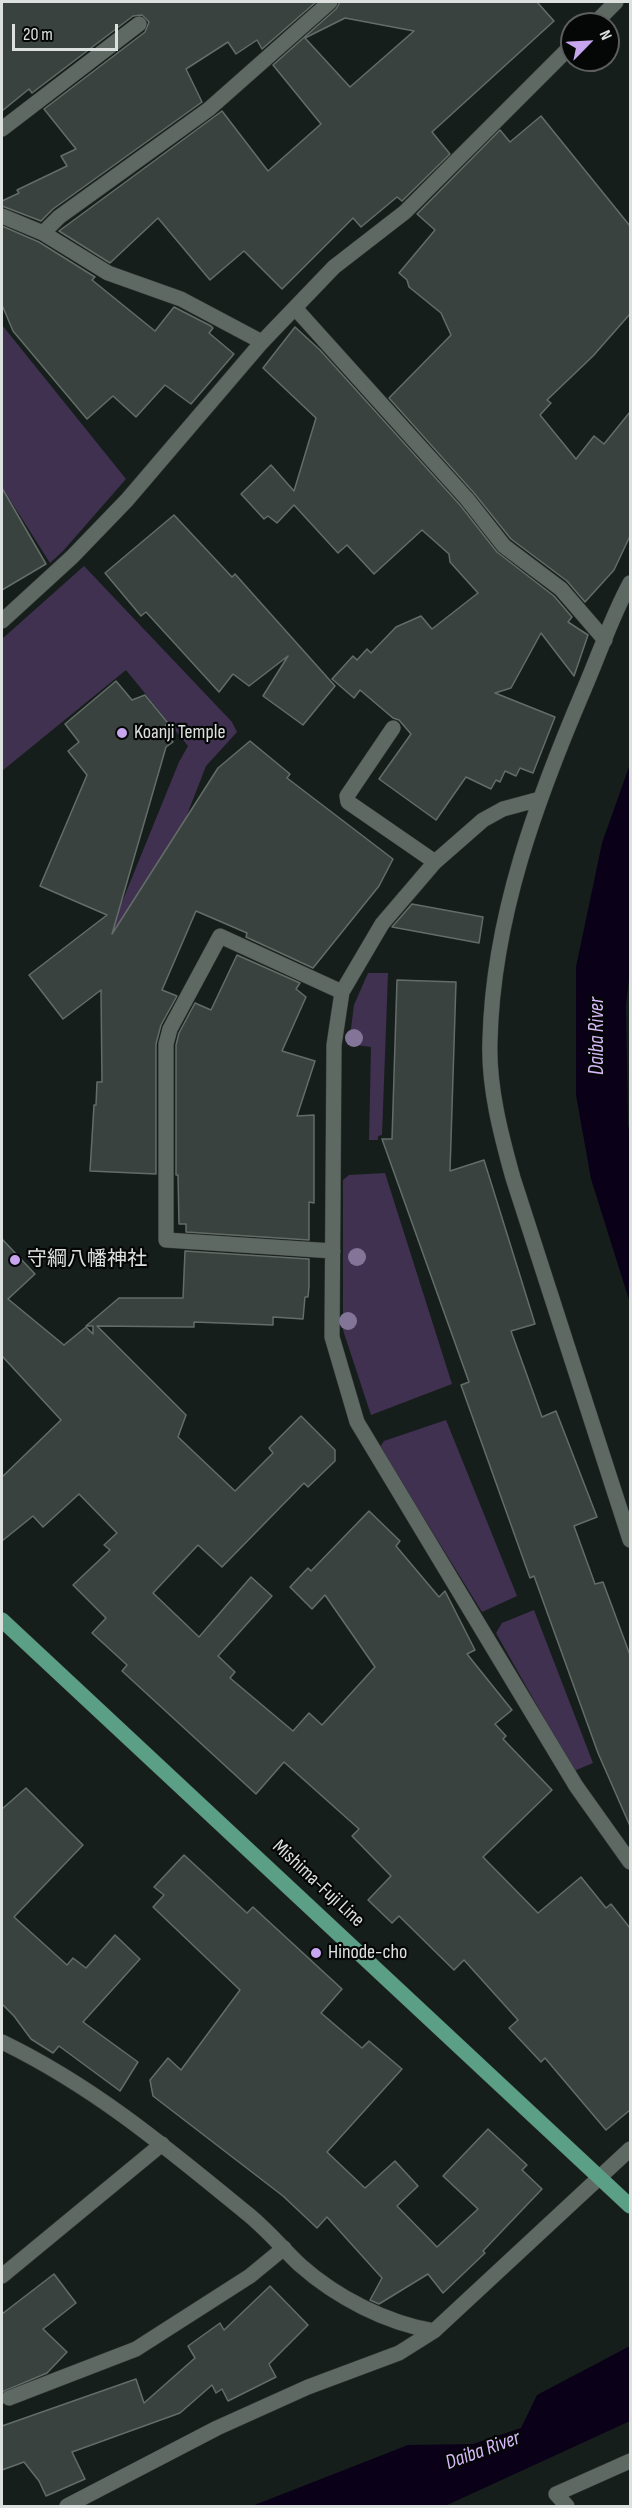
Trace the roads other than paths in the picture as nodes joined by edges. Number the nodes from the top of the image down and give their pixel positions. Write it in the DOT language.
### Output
graph roads {
  1 [pos="330,2"];
  2 [pos="138,24"];
  3 [pos="560,57"];
  4 [pos="2,129"];
  5 [pos="2,216"];
  6 [pos="44,233"];
  7 [pos="295,308"];
  8 [pos="262,342"];
  9 [pos="630,583"];
  10 [pos="2,621"];
  11 [pos="605,640"];
  12 [pos="393,728"];
  13 [pos="540,799"];
  14 [pos="435,862"];
  15 [pos="342,992"];
  16 [pos="333,1251"];
  17 [pos="630,1540"];
  18 [pos="2,1620"];
  19 [pos="630,1862"];
  20 [pos="2,2042"];
  21 [pos="162,2144"];
  22 [pos="630,2149"];
  23 [pos="601,2177"];
  24 [pos="630,2206"];
  25 [pos="284,2248"];
  26 [pos="2,2276"];
  27 [pos="434,2331"];
  28 [pos="9,2398"];
  29 [pos="630,2461"];
  30 [pos="67,2506"];
  31 [pos="567,2506"];
  1 -- 6 [label="street"];
  2 -- 4 [label="street"];
  3 -- 7 [label="street"];
  5 -- 6 [label="street"];
  6 -- 8 [label="street"];
  7 -- 8 [label="street"];
  7 -- 11 [label="street"];
  8 -- 10 [label="street"];
  9 -- 11 [label="street"];
  11 -- 13 [label="street"];
  12 -- 14 [label="street"];
  13 -- 14 [label="street"];
  13 -- 17 [label="street"];
  14 -- 15 [label="street"];
  15 -- 16 [label="street"];
  15 -- 16 [label="street"];
  16 -- 19 [label="street"];
  18 -- 23 [label="main road, Mishima-Fuji Line"];
  20 -- 21 [label="street"];
  21 -- 25 [label="street"];
  21 -- 26 [label="street"];
  22 -- 23 [label="street"];
  23 -- 24 [label="main road, Mishima-Fuji Line"];
  23 -- 27 [label="street"];
  25 -- 27 [label="street"];
  25 -- 28 [label="street"];
  27 -- 30 [label="street"];
  29 -- 31 [label="street"];
}
